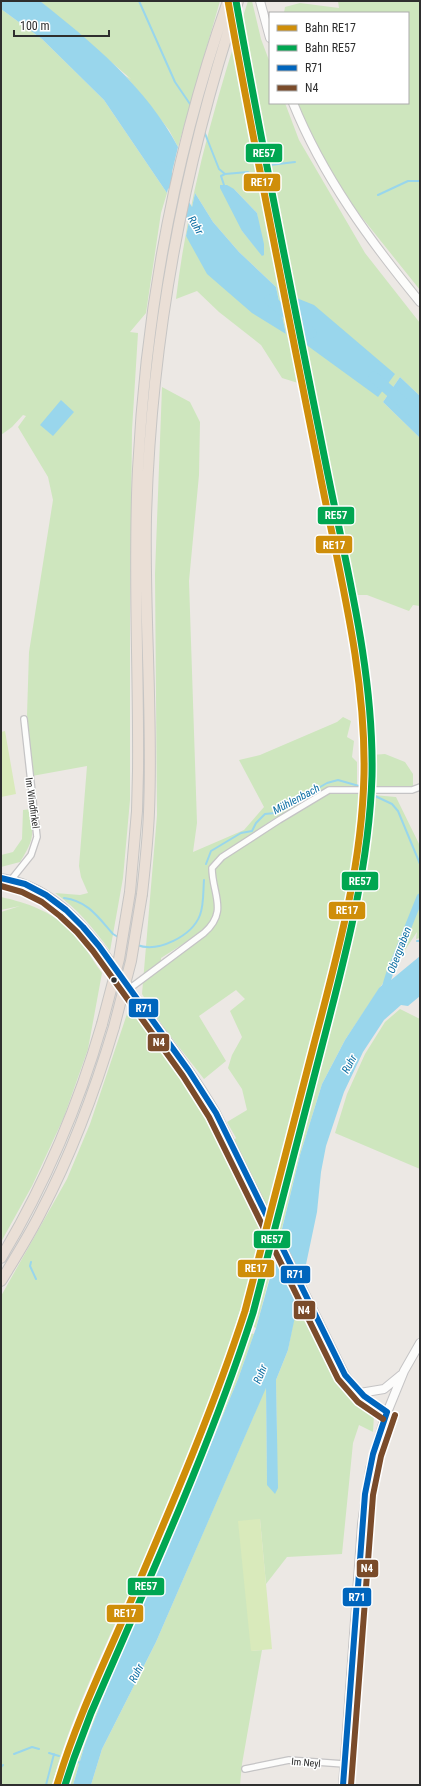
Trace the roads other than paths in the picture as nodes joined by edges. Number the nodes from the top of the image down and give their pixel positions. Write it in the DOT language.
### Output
graph roads {
  1 [pos="228,1"];
  2 [pos="238,1"];
  3 [pos="260,1"];
  4 [pos="269,34"];
  5 [pos="293,104"];
  6 [pos="420,302"];
  7 [pos="24,719"];
  8 [pos="420,787"];
  9 [pos="1,878"];
  10 [pos="11,880"];
  11 [pos="129,989"];
  12 [pos="1,1258"];
  13 [pos="1,1281"];
  14 [pos="420,1342"];
  15 [pos="404,1371"];
  16 [pos="360,1393"];
  17 [pos="387,1412"];
  18 [pos="344,1764"];
  19 [pos="245,1769"];
  20 [pos="343,1785"];
  1 -- 12 [label="highway, bridge"];
  2 -- 13 [label="highway, bridge"];
  3 -- 4 [label="main road"];
  5 -- 6 [label="main road"];
  7 -- 10 [label="street, Im Windfirkel"];
  8 -- 11 [label="street"];
  9 -- 10 [label="main road"];
  10 -- 11 [label="main road"];
  11 -- 16 [label="main road"];
  14 -- 15 [label="main road"];
  15 -- 16 [label="main road"];
  15 -- 17 [label="main road"];
  16 -- 17 [label="main road"];
  17 -- 18 [label="main road"];
  18 -- 19 [label="street, Im Neyl"];
  18 -- 20 [label="main road"];
}
